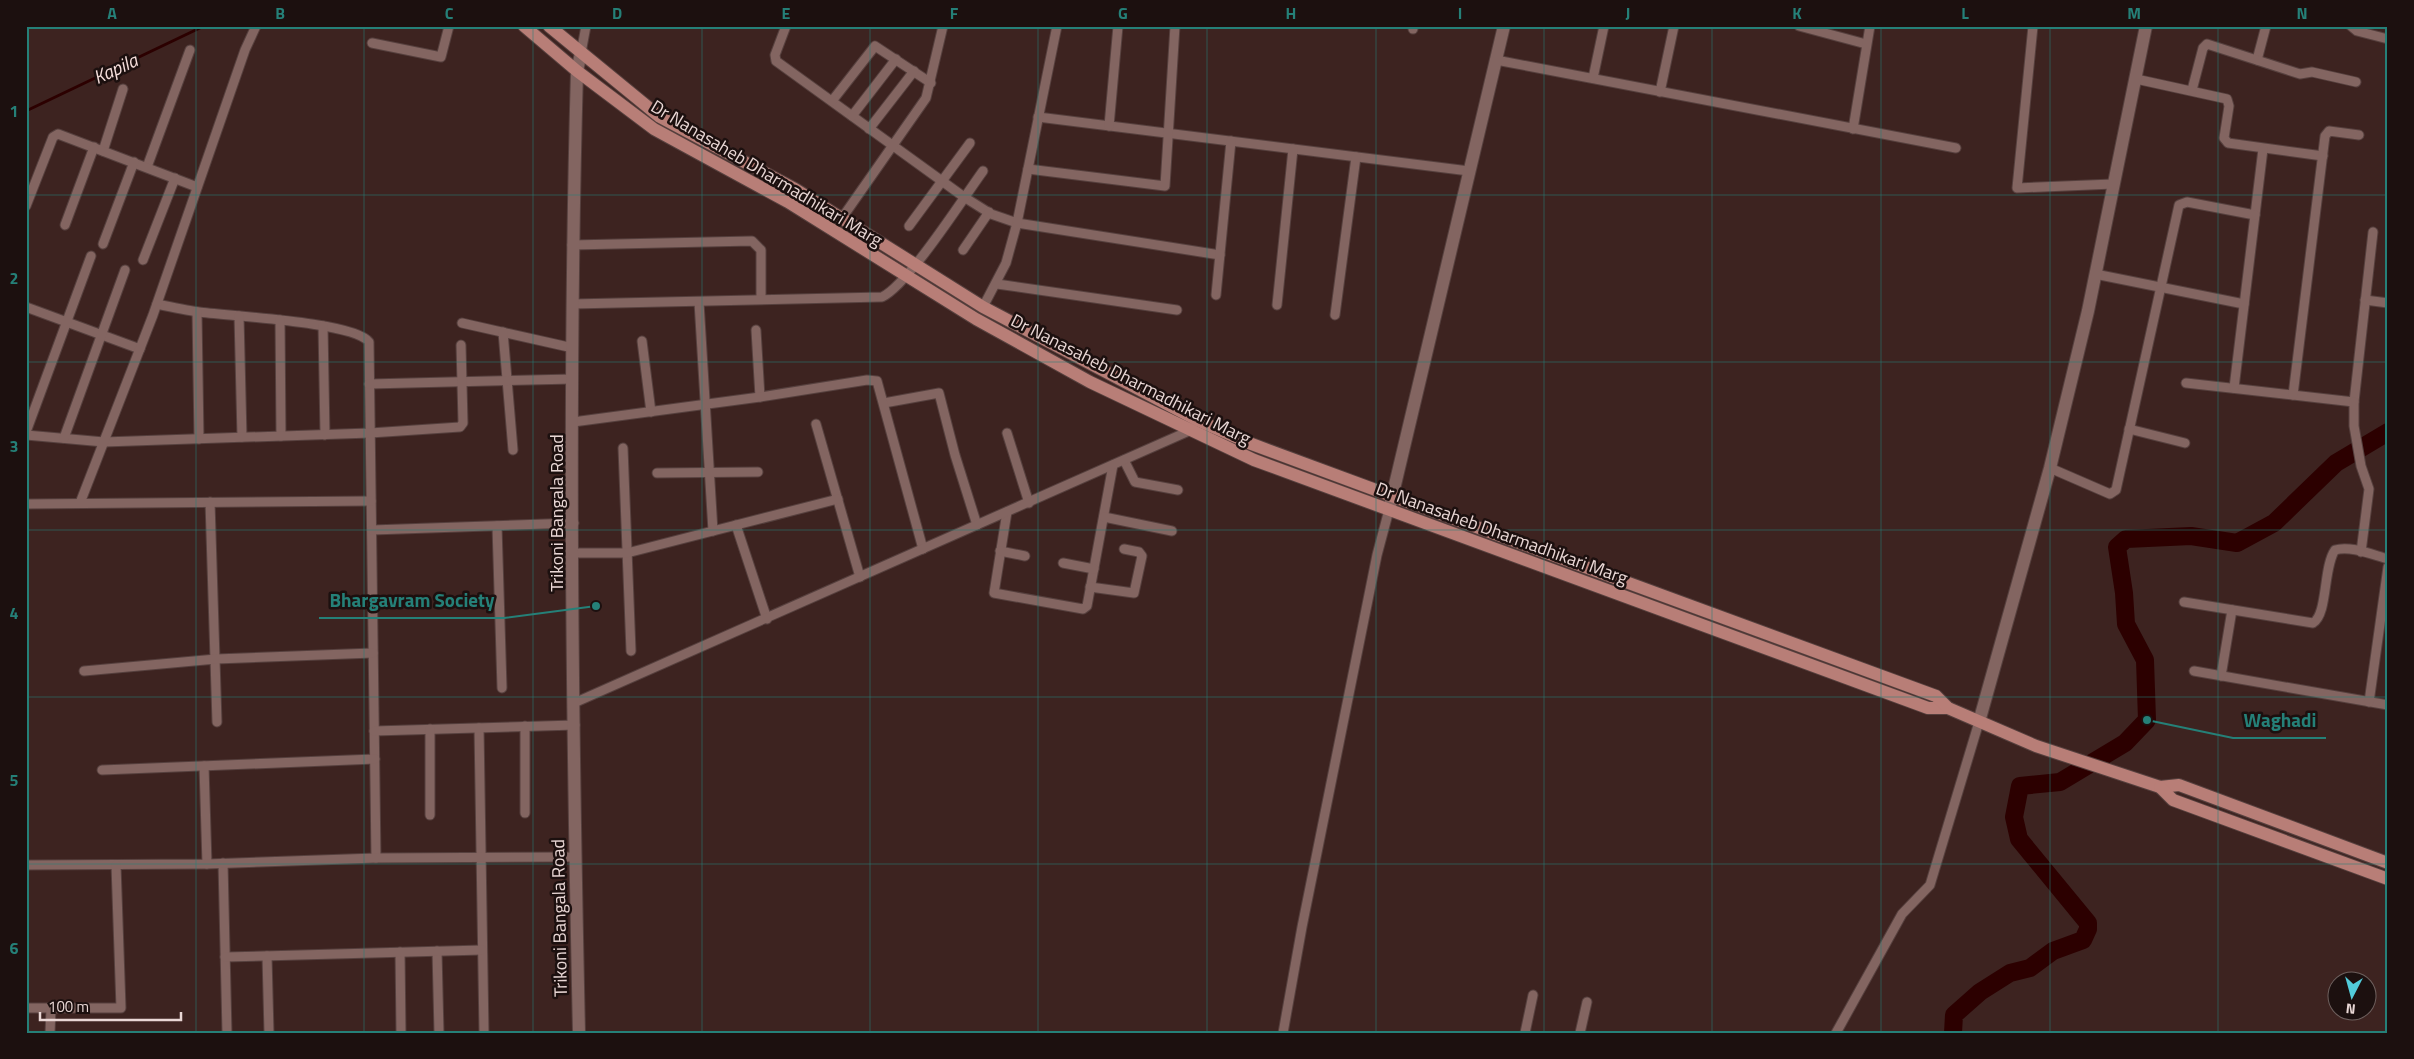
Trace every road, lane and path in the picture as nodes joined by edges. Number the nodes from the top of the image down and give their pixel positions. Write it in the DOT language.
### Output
graph roads {
  1 [pos="256,26"];
  2 [pos="448,26"];
  3 [pos="524,26"];
  4 [pos="548,26"];
  5 [pos="586,26"];
  6 [pos="786,26"];
  7 [pos="943,26"];
  8 [pos="1056,26"];
  9 [pos="1118,26"];
  10 [pos="1175,26"];
  11 [pos="1504,26"];
  12 [pos="1604,26"];
  13 [pos="1674,26"];
  14 [pos="1799,26"];
  15 [pos="1870,26"];
  16 [pos="2033,26"];
  17 [pos="2146,26"];
  18 [pos="2266,26"];
  19 [pos="2351,26"];
  20 [pos="2388,39"];
  21 [pos="372,44"];
  22 [pos="1866,44"];
  23 [pos="190,50"];
  24 [pos="581,53"];
  25 [pos="896,59"];
  26 [pos="1496,60"];
  27 [pos="2257,60"];
  28 [pos="577,71"];
  29 [pos="914,71"];
  30 [pos="1593,78"];
  31 [pos="2136,79"];
  32 [pos="2356,82"];
  33 [pos="931,83"];
  34 [pos="123,89"];
  35 [pos="2192,90"];
  36 [pos="1660,92"];
  37 [pos="832,102"];
  38 [pos="852,116"];
  39 [pos="1038,117"];
  40 [pos="1109,126"];
  41 [pos="869,129"];
  42 [pos="1853,129"];
  43 [pos="1169,134"];
  44 [pos="2359,135"];
  45 [pos="1232,141"];
  46 [pos="970,142"];
  47 [pos="893,146"];
  48 [pos="94,147"];
  49 [pos="1956,148"];
  50 [pos="1293,149"];
  51 [pos="2263,149"];
  52 [pos="103,150"];
  53 [pos="2322,156"];
  54 [pos="1356,157"];
  55 [pos="134,162"];
  56 [pos="147,167"];
  57 [pos="1028,170"];
  58 [pos="983,171"];
  59 [pos="1469,171"];
  60 [pos="175,178"];
  61 [pos="943,181"];
  62 [pos="2113,184"];
  63 [pos="197,186"];
  64 [pos="964,197"];
  65 [pos="26,206"];
  66 [pos="989,212"];
  67 [pos="2255,215"];
  68 [pos="842,218"];
  69 [pos="1017,222"];
  70 [pos="65,225"];
  71 [pos="909,226"];
  72 [pos="2373,232"];
  73 [pos="103,244"];
  74 [pos="572,245"];
  75 [pos="963,250"];
  76 [pos="1220,255"];
  77 [pos="91,256"];
  78 [pos="143,260"];
  79 [pos="915,265"];
  80 [pos="125,270"];
  81 [pos="2095,274"];
  82 [pos="905,276"];
  83 [pos="997,284"];
  84 [pos="2161,287"];
  85 [pos="1216,295"];
  86 [pos="761,300"];
  87 [pos="2365,300"];
  88 [pos="699,302"];
  89 [pos="2388,303"];
  90 [pos="157,304"];
  91 [pos="572,304"];
  92 [pos="2244,304"];
  93 [pos="1277,305"];
  94 [pos="26,306"];
  95 [pos="983,307"];
  96 [pos="1177,310"];
  97 [pos="197,312"];
  98 [pos="1335,315"];
  99 [pos="239,316"];
  100 [pos="976,319"];
  101 [pos="280,320"];
  102 [pos="67,322"];
  103 [pos="462,323"];
  104 [pos="323,326"];
  105 [pos="756,330"];
  106 [pos="502,332"];
  107 [pos="100,334"];
  108 [pos="642,341"];
  109 [pos="461,345"];
  110 [pos="573,348"];
  111 [pos="140,349"];
  112 [pos="573,378"];
  113 [pos="506,380"];
  114 [pos="462,382"];
  115 [pos="2186,383"];
  116 [pos="369,384"];
  117 [pos="2234,388"];
  118 [pos="2293,395"];
  119 [pos="760,397"];
  120 [pos="2354,402"];
  121 [pos="884,403"];
  122 [pos="704,405"];
  123 [pos="651,412"];
  124 [pos="1197,420"];
  125 [pos="573,422"];
  126 [pos="816,424"];
  127 [pos="2129,429"];
  128 [pos="1189,431"];
  129 [pos="370,433"];
  130 [pos="1007,433"];
  131 [pos="26,434"];
  132 [pos="325,434"];
  133 [pos="281,436"];
  134 [pos="242,437"];
  135 [pos="64,438"];
  136 [pos="199,438"];
  137 [pos="104,442"];
  138 [pos="2185,443"];
  139 [pos="623,448"];
  140 [pos="513,450"];
  141 [pos="1124,460"];
  142 [pos="1114,465"];
  143 [pos="2050,468"];
  144 [pos="758,472"];
  145 [pos="657,473"];
  146 [pos="708,473"];
  147 [pos="1178,490"];
  148 [pos="1392,496"];
  149 [pos="838,499"];
  150 [pos="371,501"];
  151 [pos="210,502"];
  152 [pos="1029,502"];
  153 [pos="80,503"];
  154 [pos="26,504"];
  155 [pos="1389,510"];
  156 [pos="1007,512"];
  157 [pos="1104,516"];
  158 [pos="574,523"];
  159 [pos="736,525"];
  160 [pos="498,526"];
  161 [pos="977,526"];
  162 [pos="372,530"];
  163 [pos="713,531"];
  164 [pos="1172,531"];
  165 [pos="923,549"];
  166 [pos="1124,549"];
  167 [pos="1000,552"];
  168 [pos="2361,552"];
  169 [pos="574,553"];
  170 [pos="628,553"];
  171 [pos="1026,556"];
  172 [pos="2388,559"];
  173 [pos="1063,563"];
  174 [pos="2388,567"];
  175 [pos="1094,569"];
  176 [pos="860,577"];
  177 [pos="1090,587"];
  178 [pos="2184,602"];
  179 [pos="2232,610"];
  180 [pos="767,619"];
  181 [pos="631,651"];
  182 [pos="373,653"];
  183 [pos="216,659"];
  184 [pos="84,671"];
  185 [pos="2194,671"];
  186 [pos="2221,676"];
  187 [pos="502,688"];
  188 [pos="2369,702"];
  189 [pos="574,704"];
  190 [pos="2388,705"];
  191 [pos="1948,708"];
  192 [pos="217,722"];
  193 [pos="1979,722"];
  194 [pos="574,725"];
  195 [pos="525,726"];
  196 [pos="479,728"];
  197 [pos="430,729"];
  198 [pos="374,731"];
  199 [pos="375,759"];
  200 [pos="204,766"];
  201 [pos="102,770"];
  202 [pos="2160,787"];
  203 [pos="525,813"];
  204 [pos="430,815"];
  205 [pos="575,857"];
  206 [pos="376,858"];
  207 [pos="480,858"];
  208 [pos="2388,862"];
  209 [pos="206,864"];
  210 [pos="223,864"];
  211 [pos="26,865"];
  212 [pos="116,865"];
  213 [pos="2388,879"];
  214 [pos="482,950"];
  215 [pos="437,951"];
  216 [pos="400,952"];
  217 [pos="268,956"];
  218 [pos="225,957"];
  219 [pos="1533,995"];
  220 [pos="1587,1002"];
  221 [pos="26,1008"];
  222 [pos="51,1008"];
  223 [pos="50,1033"];
  224 [pos="227,1033"];
  225 [pos="269,1033"];
  226 [pos="401,1033"];
  227 [pos="439,1033"];
  228 [pos="484,1033"];
  229 [pos="579,1033"];
  230 [pos="1283,1033"];
  231 [pos="1525,1033"];
  232 [pos="1580,1033"];
  233 [pos="1836,1033"];
  1 -- 63 [label="street"];
  2 -- 21 [label="street"];
  3 -- 28 [label="main road, Dr Nanasaheb Dharmadhikari Marg"];
  4 -- 24 [label="main road, Dr Nanasaheb Dharmadhikari Marg"];
  5 -- 24 [label="street"];
  6 -- 37 [label="street"];
  7 -- 33 [label="street"];
  8 -- 39 [label="street"];
  9 -- 40 [label="street"];
  10 -- 43 [label="street"];
  11 -- 26 [label="street"];
  12 -- 30 [label="street"];
  13 -- 36 [label="street"];
  14 -- 22 [label="street"];
  15 -- 22 [label="street"];
  16 -- 62 [label="street"];
  17 -- 31 [label="street"];
  18 -- 27 [label="street"];
  19 -- 20 [label="street"];
  22 -- 42 [label="street"];
  23 -- 56 [label="street"];
  24 -- 28 [label="street, Trikoni Bangala Road"];
  24 -- 68 [label="main road, Dr Nanasaheb Dharmadhikari Marg"];
  25 -- 29 [label="street"];
  25 -- 37 [label="street"];
  25 -- 38 [label="street"];
  26 -- 30 [label="street"];
  26 -- 59 [label="street"];
  27 -- 32 [label="street"];
  27 -- 35 [label="street"];
  28 -- 74 [label="street, Trikoni Bangala Road"];
  28 -- 82 [label="main road, Dr Nanasaheb Dharmadhikari Marg"];
  29 -- 33 [label="street"];
  29 -- 41 [label="street"];
  30 -- 36 [label="street"];
  31 -- 35 [label="street"];
  31 -- 62 [label="street"];
  33 -- 47 [label="street"];
  34 -- 52 [label="street"];
  35 -- 51 [label="street"];
  36 -- 42 [label="street"];
  37 -- 38 [label="street"];
  38 -- 41 [label="street"];
  39 -- 40 [label="street"];
  39 -- 57 [label="street"];
  40 -- 43 [label="street"];
  41 -- 47 [label="street"];
  42 -- 49 [label="street"];
  43 -- 45 [label="street"];
  43 -- 57 [label="street"];
  44 -- 53 [label="street"];
  45 -- 50 [label="street"];
  45 -- 76 [label="street"];
  46 -- 61 [label="street"];
  47 -- 61 [label="street"];
  47 -- 68 [label="street"];
  48 -- 52 [label="street"];
  48 -- 65 [label="street"];
  48 -- 70 [label="street"];
  50 -- 54 [label="street"];
  50 -- 93 [label="street"];
  51 -- 53 [label="street"];
  51 -- 67 [label="street"];
  52 -- 55 [label="street"];
  53 -- 118 [label="street"];
  54 -- 59 [label="street"];
  54 -- 98 [label="street"];
  55 -- 56 [label="street"];
  55 -- 73 [label="street"];
  56 -- 60 [label="street"];
  57 -- 69 [label="street"];
  58 -- 64 [label="street"];
  59 -- 148 [label="street"];
  60 -- 63 [label="street"];
  60 -- 78 [label="street"];
  61 -- 64 [label="street"];
  61 -- 71 [label="street"];
  62 -- 81 [label="street"];
  63 -- 90 [label="street"];
  64 -- 66 [label="street"];
  64 -- 79 [label="street"];
  66 -- 69 [label="street"];
  66 -- 75 [label="street"];
  67 -- 84 [label="street"];
  67 -- 92 [label="street"];
  68 -- 79 [label="main road, Dr Nanasaheb Dharmadhikari Marg"];
  69 -- 76 [label="street"];
  69 -- 83 [label="street"];
  72 -- 87 [label="street"];
  74 -- 86 [label="street"];
  74 -- 91 [label="street, Trikoni Bangala Road"];
  76 -- 85 [label="street"];
  77 -- 102 [label="street"];
  79 -- 82 [label="street"];
  79 -- 95 [label="main road, Dr Nanasaheb Dharmadhikari Marg"];
  80 -- 107 [label="street"];
  81 -- 84 [label="street"];
  81 -- 143 [label="street"];
  82 -- 86 [label="street"];
  82 -- 100 [label="main road, Dr Nanasaheb Dharmadhikari Marg"];
  83 -- 95 [label="street"];
  83 -- 96 [label="street"];
  84 -- 92 [label="street"];
  84 -- 127 [label="street"];
  86 -- 88 [label="street"];
  87 -- 89 [label="street"];
  87 -- 120 [label="street"];
  88 -- 91 [label="street"];
  88 -- 122 [label="street"];
  90 -- 97 [label="street"];
  90 -- 111 [label="street"];
  91 -- 110 [label="street, Trikoni Bangala Road"];
  92 -- 117 [label="street"];
  94 -- 102 [label="street"];
  95 -- 100 [label="street"];
  95 -- 124 [label="main road, Dr Nanasaheb Dharmadhikari Marg"];
  97 -- 99 [label="street"];
  97 -- 136 [label="street"];
  99 -- 101 [label="street"];
  99 -- 134 [label="street"];
  100 -- 128 [label="main road, Dr Nanasaheb Dharmadhikari Marg"];
  101 -- 104 [label="street"];
  101 -- 133 [label="street"];
  102 -- 107 [label="street"];
  102 -- 131 [label="street"];
  103 -- 106 [label="street"];
  104 -- 116 [label="street"];
  104 -- 132 [label="street"];
  105 -- 119 [label="street"];
  106 -- 110 [label="street"];
  106 -- 113 [label="street"];
  107 -- 111 [label="street"];
  107 -- 135 [label="street"];
  108 -- 123 [label="street"];
  109 -- 114 [label="street"];
  110 -- 112 [label="street, Trikoni Bangala Road"];
  111 -- 137 [label="street"];
  112 -- 113 [label="street"];
  112 -- 125 [label="street, Trikoni Bangala Road"];
  113 -- 114 [label="street"];
  113 -- 140 [label="street"];
  114 -- 116 [label="street"];
  114 -- 129 [label="street"];
  115 -- 117 [label="street"];
  116 -- 129 [label="street"];
  117 -- 118 [label="street"];
  118 -- 120 [label="street"];
  119 -- 121 [label="street"];
  119 -- 122 [label="street"];
  120 -- 168 [label="street"];
  121 -- 161 [label="street"];
  121 -- 165 [label="street"];
  122 -- 123 [label="street"];
  122 -- 146 [label="street"];
  123 -- 125 [label="street"];
  124 -- 128 [label="street"];
  124 -- 148 [label="main road, Dr Nanasaheb Dharmadhikari Marg"];
  125 -- 158 [label="street, Trikoni Bangala Road"];
  126 -- 149 [label="street"];
  127 -- 138 [label="street"];
  127 -- 143 [label="street"];
  128 -- 141 [label="street"];
  128 -- 155 [label="main road, Dr Nanasaheb Dharmadhikari Marg"];
  129 -- 132 [label="street"];
  129 -- 150 [label="street"];
  130 -- 152 [label="street"];
  131 -- 135 [label="street"];
  132 -- 133 [label="street"];
  133 -- 134 [label="street"];
  134 -- 136 [label="street"];
  135 -- 137 [label="street"];
  136 -- 137 [label="street"];
  137 -- 153 [label="street"];
  139 -- 170 [label="street"];
  141 -- 142 [label="street"];
  141 -- 147 [label="street"];
  142 -- 152 [label="street"];
  142 -- 157 [label="street"];
  143 -- 193 [label="street"];
  144 -- 146 [label="street"];
  145 -- 146 [label="street"];
  146 -- 163 [label="street"];
  148 -- 155 [label="street"];
  148 -- 191 [label="main road, Dr Nanasaheb Dharmadhikari Marg"];
  149 -- 159 [label="street"];
  149 -- 176 [label="street"];
  150 -- 151 [label="street"];
  150 -- 162 [label="street"];
  151 -- 153 [label="street"];
  151 -- 183 [label="street"];
  152 -- 156 [label="street"];
  153 -- 154 [label="street"];
  155 -- 191 [label="main road, Dr Nanasaheb Dharmadhikari Marg"];
  155 -- 230 [label="street"];
  156 -- 161 [label="street"];
  156 -- 167 [label="street"];
  157 -- 164 [label="street"];
  157 -- 175 [label="street"];
  158 -- 160 [label="street"];
  158 -- 169 [label="street, Trikoni Bangala Road"];
  159 -- 163 [label="street"];
  159 -- 180 [label="street"];
  160 -- 162 [label="street"];
  160 -- 187 [label="street"];
  161 -- 165 [label="street"];
  162 -- 182 [label="street"];
  163 -- 170 [label="street"];
  165 -- 176 [label="street"];
  166 -- 177 [label="street"];
  167 -- 171 [label="street"];
  167 -- 177 [label="street"];
  168 -- 172 [label="street"];
  168 -- 179 [label="street"];
  169 -- 170 [label="street"];
  169 -- 189 [label="street, Trikoni Bangala Road"];
  170 -- 181 [label="street"];
  173 -- 175 [label="street"];
  174 -- 188 [label="street"];
  175 -- 177 [label="street"];
  176 -- 180 [label="street"];
  178 -- 179 [label="street"];
  179 -- 186 [label="street"];
  180 -- 189 [label="street"];
  182 -- 183 [label="street"];
  182 -- 198 [label="street"];
  183 -- 184 [label="street"];
  183 -- 192 [label="street"];
  185 -- 186 [label="street"];
  186 -- 188 [label="street"];
  188 -- 190 [label="street"];
  189 -- 194 [label="street, Trikoni Bangala Road"];
  191 -- 193 [label="main road, Dr Nanasaheb Dharmadhikari Marg"];
  193 -- 202 [label="main road, Dr Nanasaheb Dharmadhikari Marg"];
  193 -- 233 [label="street"];
  194 -- 195 [label="street"];
  194 -- 205 [label="street, Trikoni Bangala Road"];
  195 -- 196 [label="street"];
  195 -- 203 [label="street"];
  196 -- 197 [label="street"];
  196 -- 207 [label="street"];
  197 -- 198 [label="street"];
  197 -- 204 [label="street"];
  198 -- 199 [label="street"];
  199 -- 200 [label="street"];
  199 -- 206 [label="street"];
  200 -- 201 [label="street"];
  200 -- 209 [label="street"];
  202 -- 208 [label="main road, Dr Nanasaheb Dharmadhikari Marg"];
  202 -- 213 [label="main road, Dr Nanasaheb Dharmadhikari Marg"];
  205 -- 207 [label="street"];
  205 -- 229 [label="street, Trikoni Bangala Road"];
  206 -- 207 [label="street"];
  206 -- 210 [label="street"];
  207 -- 214 [label="street"];
  209 -- 210 [label="street"];
  209 -- 212 [label="street"];
  210 -- 218 [label="street"];
  211 -- 212 [label="street"];
  212 -- 222 [label="street"];
  214 -- 215 [label="street"];
  214 -- 228 [label="street"];
  215 -- 216 [label="street"];
  215 -- 227 [label="street"];
  216 -- 217 [label="street"];
  216 -- 226 [label="street"];
  217 -- 218 [label="street"];
  217 -- 225 [label="street"];
  218 -- 224 [label="street"];
  219 -- 231 [label="street"];
  220 -- 232 [label="street"];
  221 -- 222 [label="street"];
  222 -- 223 [label="street"];
}
